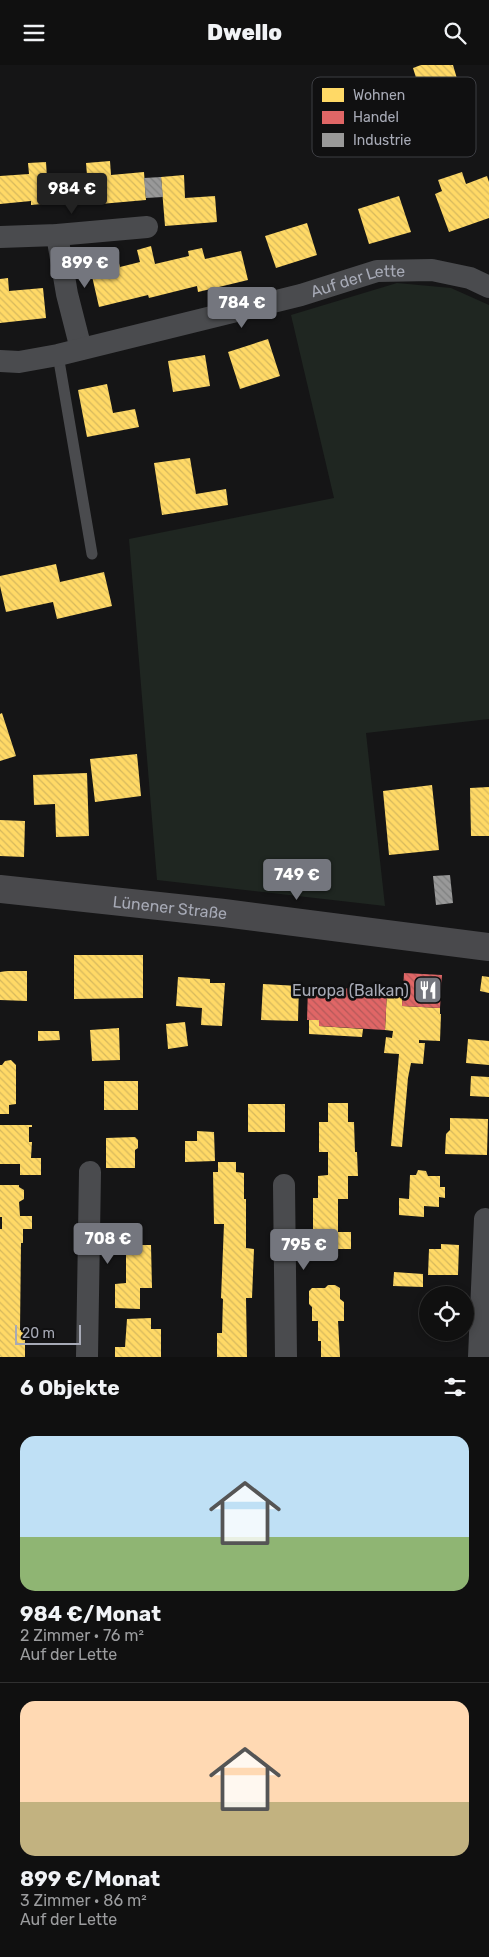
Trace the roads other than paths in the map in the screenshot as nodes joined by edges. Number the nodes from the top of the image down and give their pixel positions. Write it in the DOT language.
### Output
graph roads {
  1 [pos="147,227"];
  2 [pos="58,235"];
  3 [pos="0,237"];
  4 [pos="489,287"];
  5 [pos="81,349"];
  6 [pos="58,355"];
  7 [pos="0,361"];
  8 [pos="92,554"];
  9 [pos="0,889"];
  10 [pos="489,947"];
  11 [pos="90,1172"];
  12 [pos="284,1185"];
  13 [pos="485,1219"];
  14 [pos="87,1357"];
  15 [pos="286,1357"];
  16 [pos="479,1357"];
  1 -- 2 [label="street"];
  2 -- 3 [label="street"];
  2 -- 5 [label="street"];
  4 -- 5 [label="street, Auf der Lette"];
  5 -- 6 [label="street, Auf der Lette"];
  6 -- 7 [label="street, Auf der Lette"];
  6 -- 8 [label="lane"];
  9 -- 10 [label="main road, Lünener Straße"];
  11 -- 14 [label="street"];
  12 -- 15 [label="street"];
  13 -- 16 [label="street"];
}
